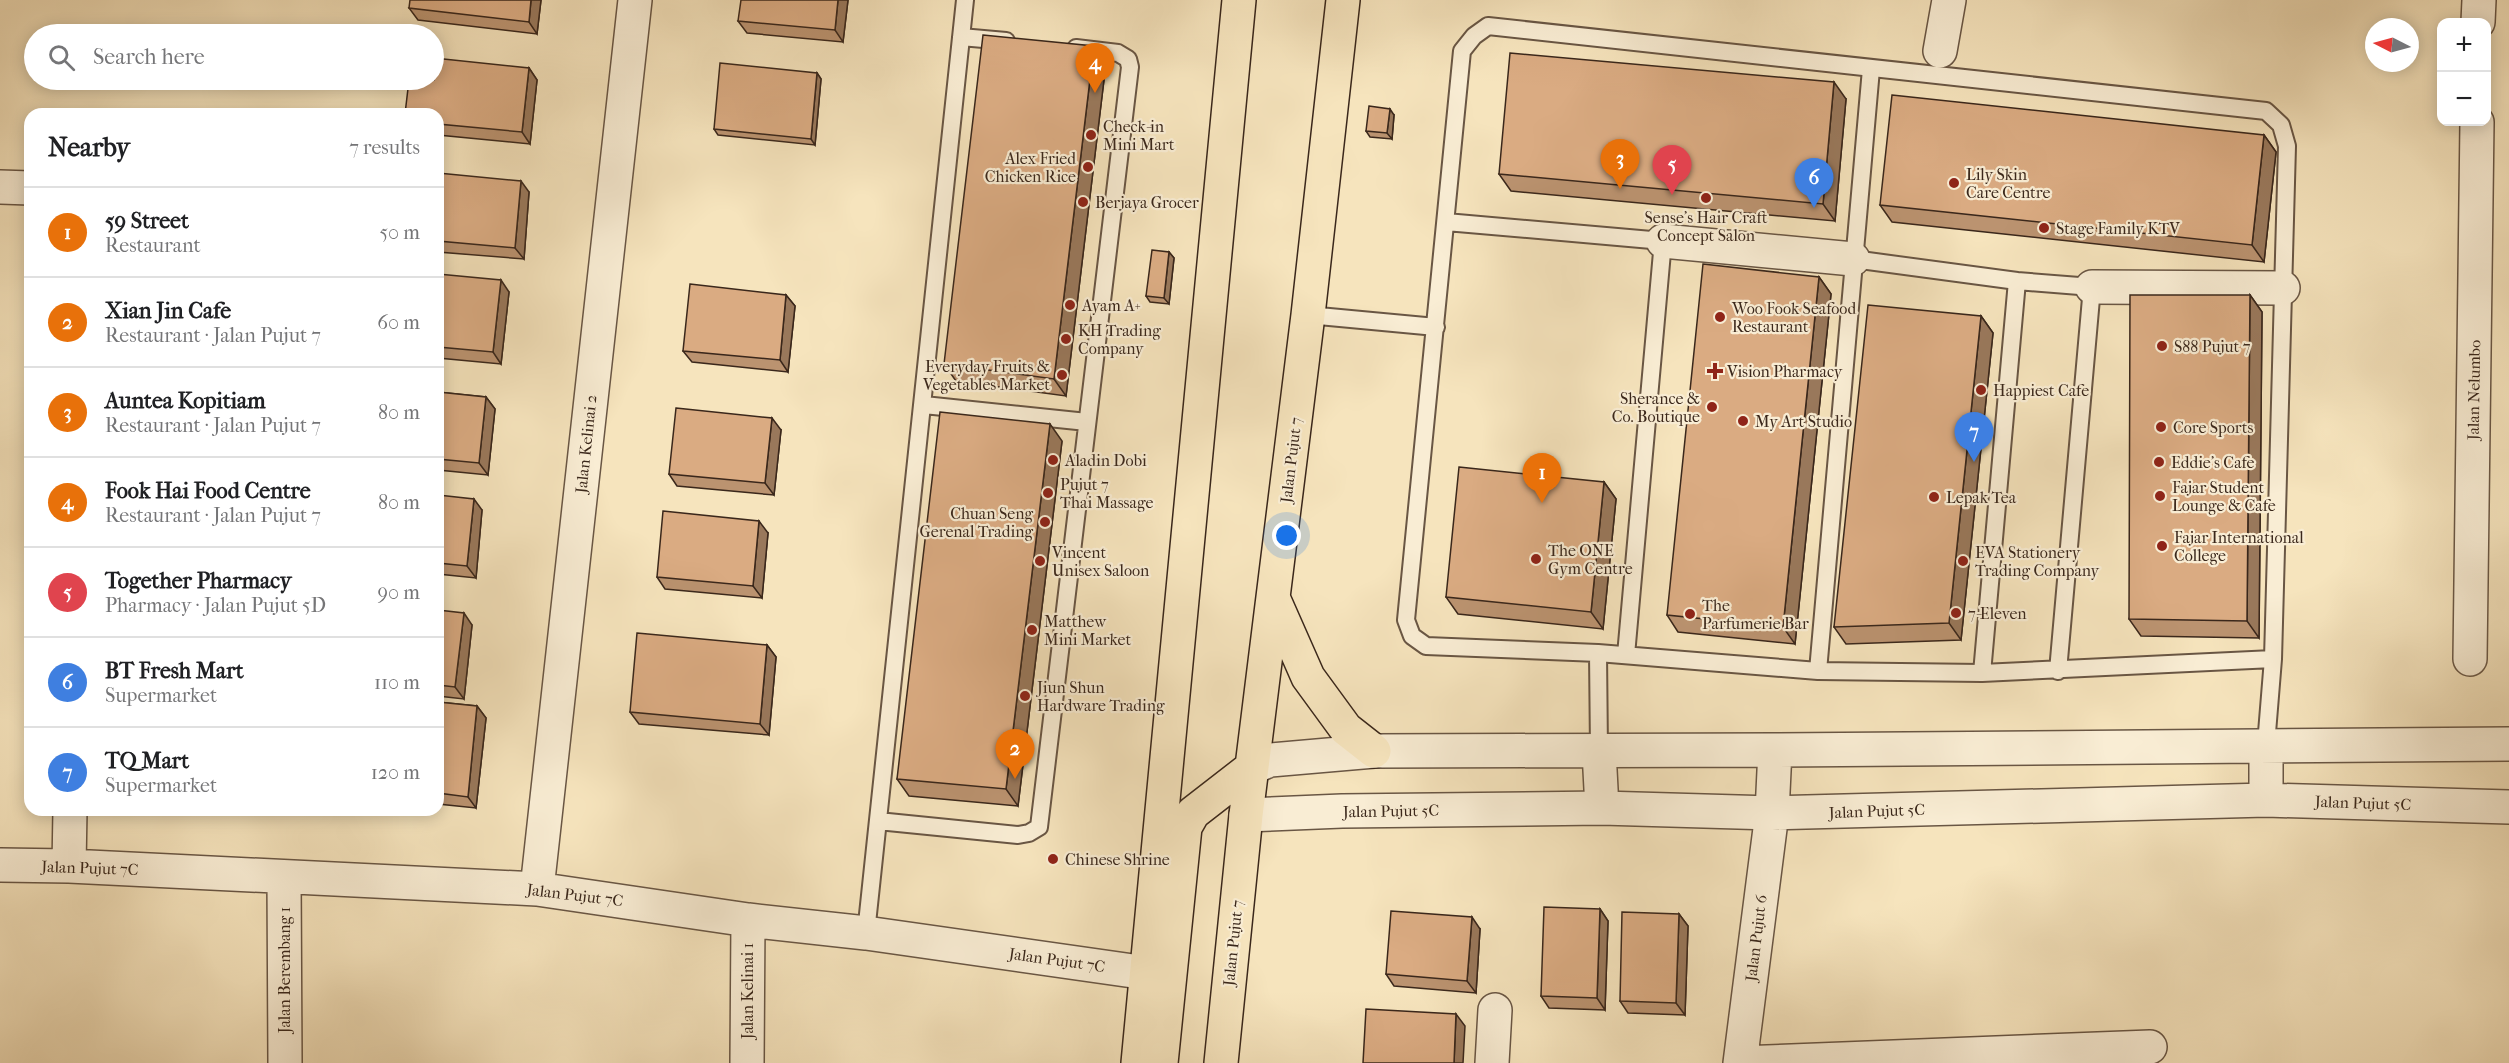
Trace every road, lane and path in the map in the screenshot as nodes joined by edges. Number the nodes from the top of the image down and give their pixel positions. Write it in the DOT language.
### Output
graph roads {
  1 [pos="635,0"];
  2 [pos="965,0"];
  3 [pos="1239,0"];
  4 [pos="1343,0"];
  5 [pos="1949,0"];
  6 [pos="2479,0"];
  7 [pos="2478,18"];
  8 [pos="961,37"];
  9 [pos="1017,42"];
  10 [pos="1062,47"];
  11 [pos="1940,51"];
  12 [pos="1871,69"];
  13 [pos="2477,126"];
  14 [pos="0,187"];
  15 [pos="24,188"];
  16 [pos="1446,222"];
  17 [pos="1662,241"];
  18 [pos="1853,259"];
  19 [pos="2017,281"];
  20 [pos="2092,287"];
  21 [pos="2283,288"];
  22 [pos="1308,315"];
  23 [pos="1436,327"];
  24 [pos="924,405"];
  25 [pos="1087,422"];
  26 [pos="1274,600"];
  27 [pos="1598,652"];
  28 [pos="1626,655"];
  29 [pos="2273,659"];
  30 [pos="2470,659"];
  31 [pos="1818,670"];
  32 [pos="2058,671"];
  33 [pos="1982,673"];
  34 [pos="2509,744"];
  35 [pos="2266,745"];
  36 [pos="1775,750"];
  37 [pos="1374,751"];
  38 [pos="1599,751"];
  39 [pos="1251,768"];
  40 [pos="2266,800"];
  41 [pos="2509,807"];
  42 [pos="1602,808"];
  43 [pos="1772,813"];
  44 [pos="1246,815"];
  45 [pos="70,816"];
  46 [pos="878,821"];
  47 [pos="0,865"];
  48 [pos="69,866"];
  49 [pos="284,877"];
  50 [pos="537,889"];
  51 [pos="748,920"];
  52 [pos="866,933"];
  53 [pos="1147,973"];
  54 [pos="1495,1010"];
  55 [pos="2150,1047"];
  56 [pos="285,1063"];
  57 [pos="747,1063"];
  58 [pos="1138,1063"];
  59 [pos="1161,1063"];
  60 [pos="1221,1063"];
  61 [pos="1492,1063"];
  62 [pos="1740,1063"];
  1 -- 50 [label="street, Jalan Kelinai 2"];
  2 -- 8 [label="lane"];
  3 -- 53 [label="main road"];
  4 -- 22 [label="main road, Jalan Pujut 7"];
  5 -- 11 [label="street"];
  6 -- 7 [label="street"];
  8 -- 9 [label="lane"];
  8 -- 24 [label="lane"];
  10 -- 25 [label="lane"];
  12 -- 16 [label="lane"];
  12 -- 18 [label="lane"];
  12 -- 21 [label="lane"];
  13 -- 30 [label="street, Jalan Nelumbo"];
  14 -- 15 [label="street"];
  16 -- 17 [label="lane"];
  16 -- 23 [label="lane"];
  17 -- 18 [label="street"];
  17 -- 28 [label="lane"];
  18 -- 19 [label="lane"];
  18 -- 31 [label="lane"];
  19 -- 20 [label="lane"];
  19 -- 33 [label="lane"];
  20 -- 21 [label="street"];
  20 -- 32 [label="lane"];
  21 -- 29 [label="lane"];
  22 -- 23 [label="lane"];
  22 -- 26 [label="main road, Jalan Pujut 7"];
  23 -- 27 [label="lane"];
  24 -- 25 [label="lane"];
  24 -- 46 [label="lane"];
  25 -- 46 [label="lane"];
  26 -- 37 [label="main road"];
  26 -- 39 [label="main road, Jalan Pujut 7"];
  27 -- 28 [label="lane"];
  27 -- 38 [label="lane"];
  28 -- 31 [label="lane"];
  29 -- 32 [label="lane"];
  29 -- 35 [label="lane"];
  31 -- 33 [label="lane"];
  32 -- 33 [label="lane"];
  34 -- 35 [label="street"];
  35 -- 36 [label="street"];
  35 -- 40 [label="street"];
  36 -- 38 [label="street"];
  36 -- 43 [label="street, Jalan Pujut 6"];
  37 -- 38 [label="street"];
  37 -- 39 [label="street"];
  38 -- 42 [label="street"];
  39 -- 44 [label="main road, Jalan Pujut 7"];
  39 -- 59 [label="main road"];
  40 -- 41 [label="street, Jalan Pujut 5C"];
  40 -- 43 [label="street, Jalan Pujut 5C"];
  42 -- 43 [label="street, Jalan Pujut 5C"];
  42 -- 44 [label="street, Jalan Pujut 5C"];
  43 -- 62 [label="street, Jalan Pujut 6"];
  44 -- 60 [label="main road, Jalan Pujut 7"];
  45 -- 48 [label="street"];
  46 -- 52 [label="lane"];
  47 -- 48 [label="street, Jalan Pujut 7C"];
  48 -- 49 [label="street, Jalan Pujut 7C"];
  49 -- 50 [label="street, Jalan Pujut 7C"];
  49 -- 56 [label="street, Jalan Berembang 1"];
  50 -- 51 [label="street, Jalan Pujut 7C"];
  51 -- 52 [label="street, Jalan Pujut 7C"];
  51 -- 57 [label="street, Jalan Kelinai 1"];
  52 -- 53 [label="street, Jalan Pujut 7C"];
  53 -- 58 [label="main road"];
  54 -- 61 [label="street"];
  55 -- 62 [label="street"];
}
